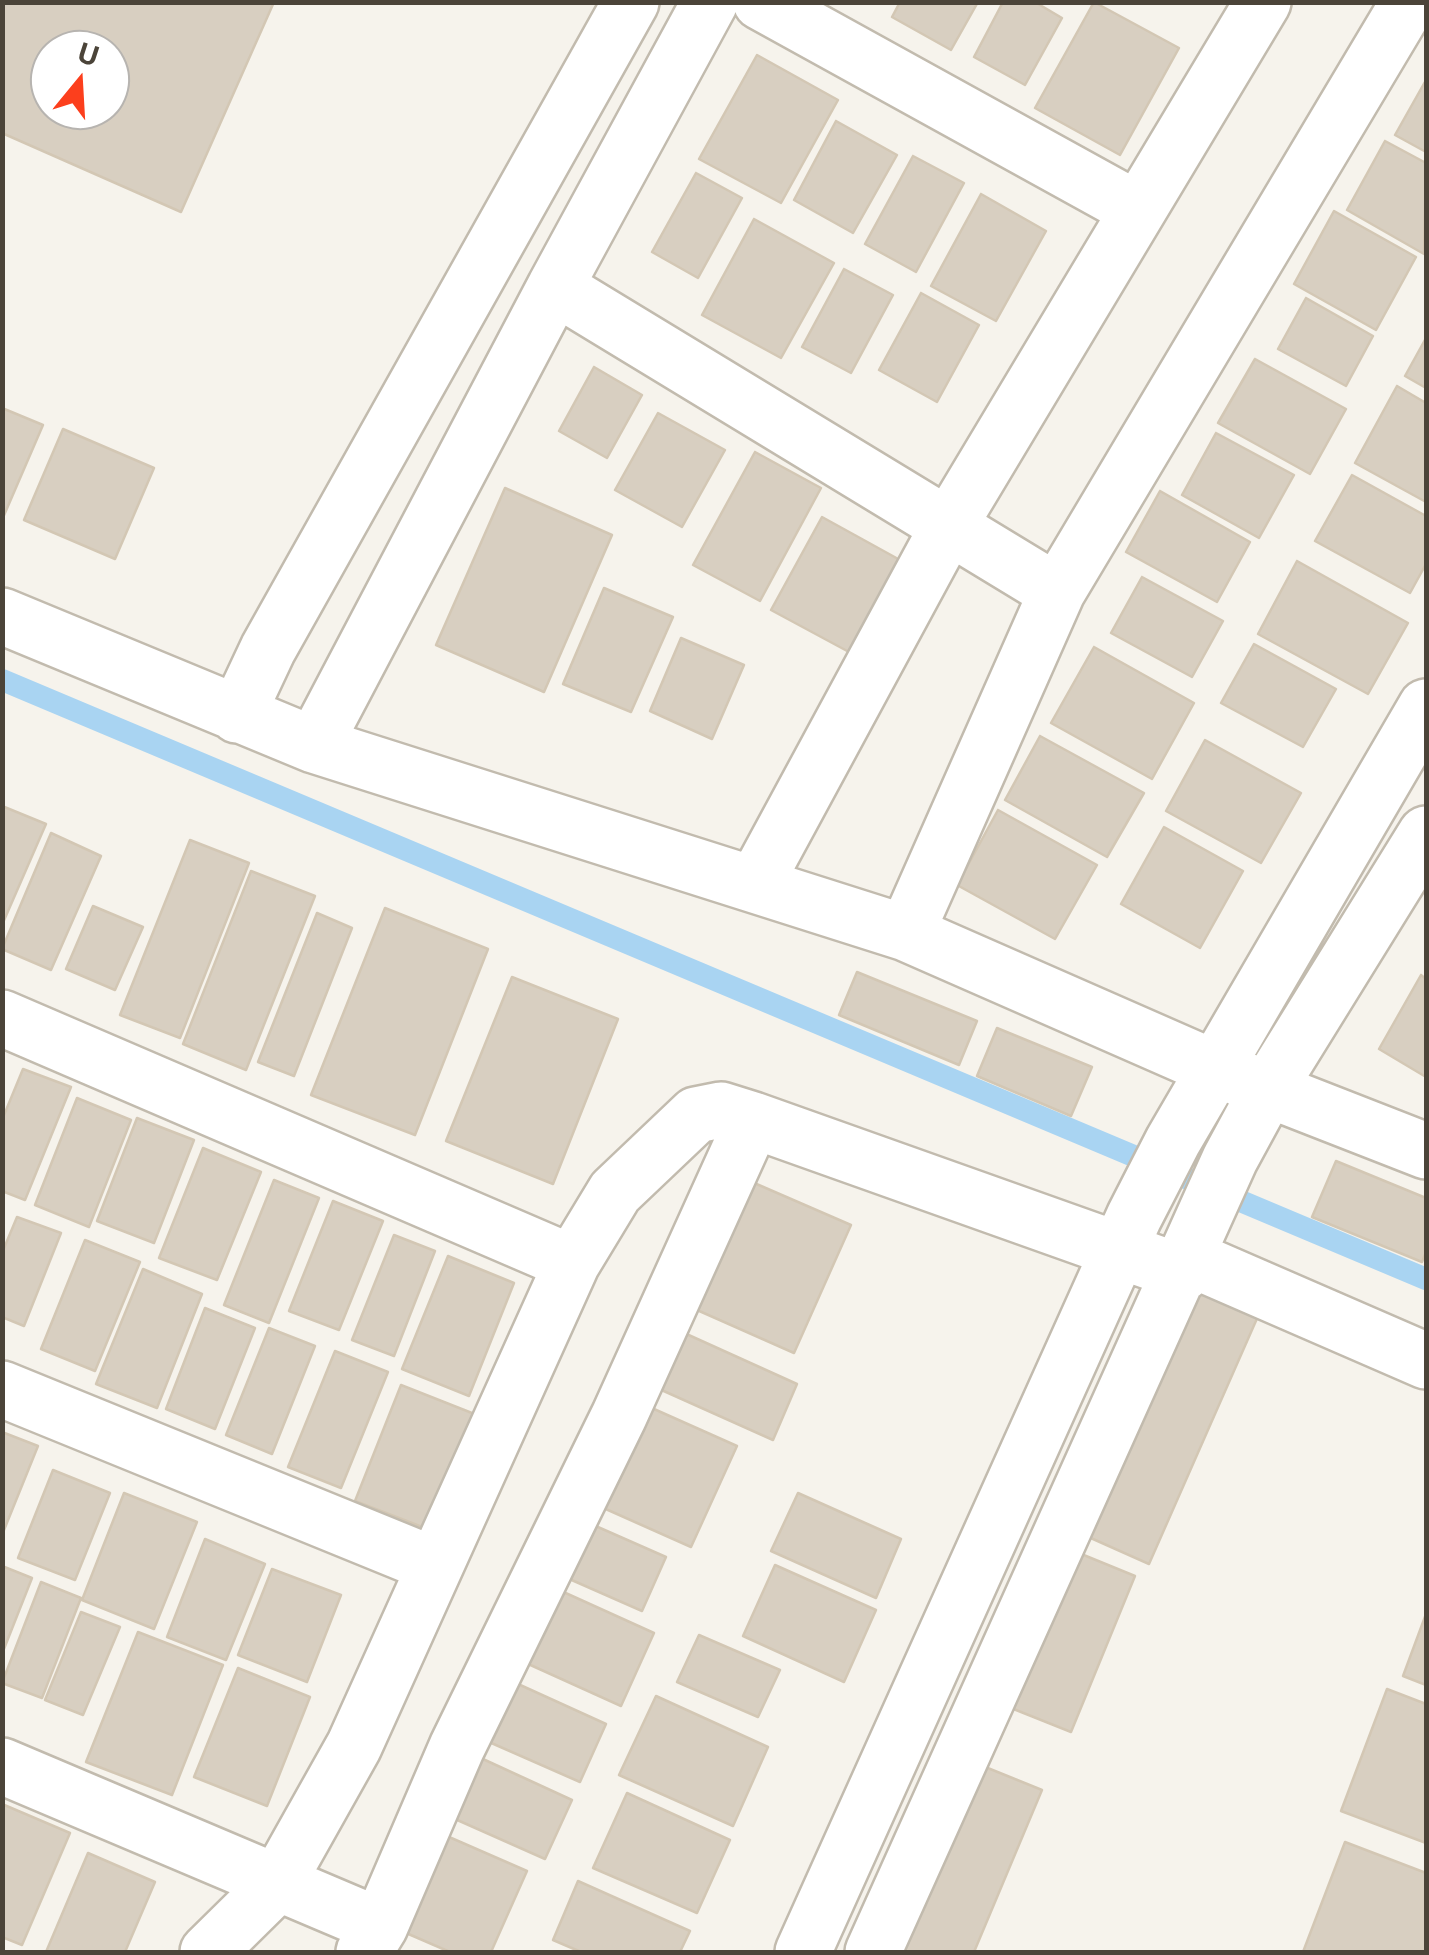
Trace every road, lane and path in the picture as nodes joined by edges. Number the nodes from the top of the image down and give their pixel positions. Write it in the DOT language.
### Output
graph roads {
  1 [pos="631,2"];
  2 [pos="710,2"];
  3 [pos="761,2"];
  4 [pos="1263,2"];
  5 [pos="1409,2"];
  6 [pos="1138,210"];
  7 [pos="555,287"];
  8 [pos="948,527"];
  9 [pos="1057,592"];
  10 [pos="2,616"];
  11 [pos="1426,707"];
  12 [pos="237,714"];
  13 [pos="314,745"];
  14 [pos="1426,834"];
  15 [pos="756,882"];
  16 [pos="906,933"];
  17 [pos="2,1018"];
  18 [pos="1216,1069"];
  19 [pos="1268,1088"];
  20 [pos="753,1120"];
  21 [pos="1426,1151"];
  22 [pos="1127,1235"];
  23 [pos="1189,1256"];
  24 [pos="572,1263"];
  25 [pos="1426,1360"];
  26 [pos="2,1390"];
  27 [pos="434,1566"];
  28 [pos="2,1766"];
  29 [pos="276,1885"];
  30 [pos="372,1939"];
  31 [pos="208,1952"];
  32 [pos="803,1952"];
  33 [pos="873,1952"];
  1 -- 12 [label="street"];
  2 -- 7 [label="street"];
  3 -- 6 [label="street"];
  4 -- 6 [label="street"];
  5 -- 9 [label="street"];
  6 -- 8 [label="street"];
  7 -- 8 [label="street"];
  7 -- 13 [label="street"];
  8 -- 9 [label="street"];
  8 -- 15 [label="street"];
  9 -- 16 [label="street"];
  10 -- 12 [label="street"];
  11 -- 18 [label="street"];
  12 -- 13 [label="street"];
  13 -- 15 [label="street"];
  14 -- 19 [label="street"];
  15 -- 16 [label="street"];
  16 -- 18 [label="street"];
  17 -- 24 [label="street"];
  18 -- 19 [label="street"];
  18 -- 22 [label="street"];
  19 -- 21 [label="street"];
  19 -- 23 [label="street"];
  20 -- 22 [label="street"];
  20 -- 24 [label="street"];
  20 -- 30 [label="street"];
  22 -- 23 [label="street"];
  22 -- 32 [label="street"];
  23 -- 25 [label="street"];
  23 -- 33 [label="street"];
  24 -- 27 [label="street"];
  26 -- 27 [label="street"];
  27 -- 29 [label="street"];
  28 -- 29 [label="street"];
  29 -- 30 [label="street"];
  29 -- 31 [label="street"];
}
